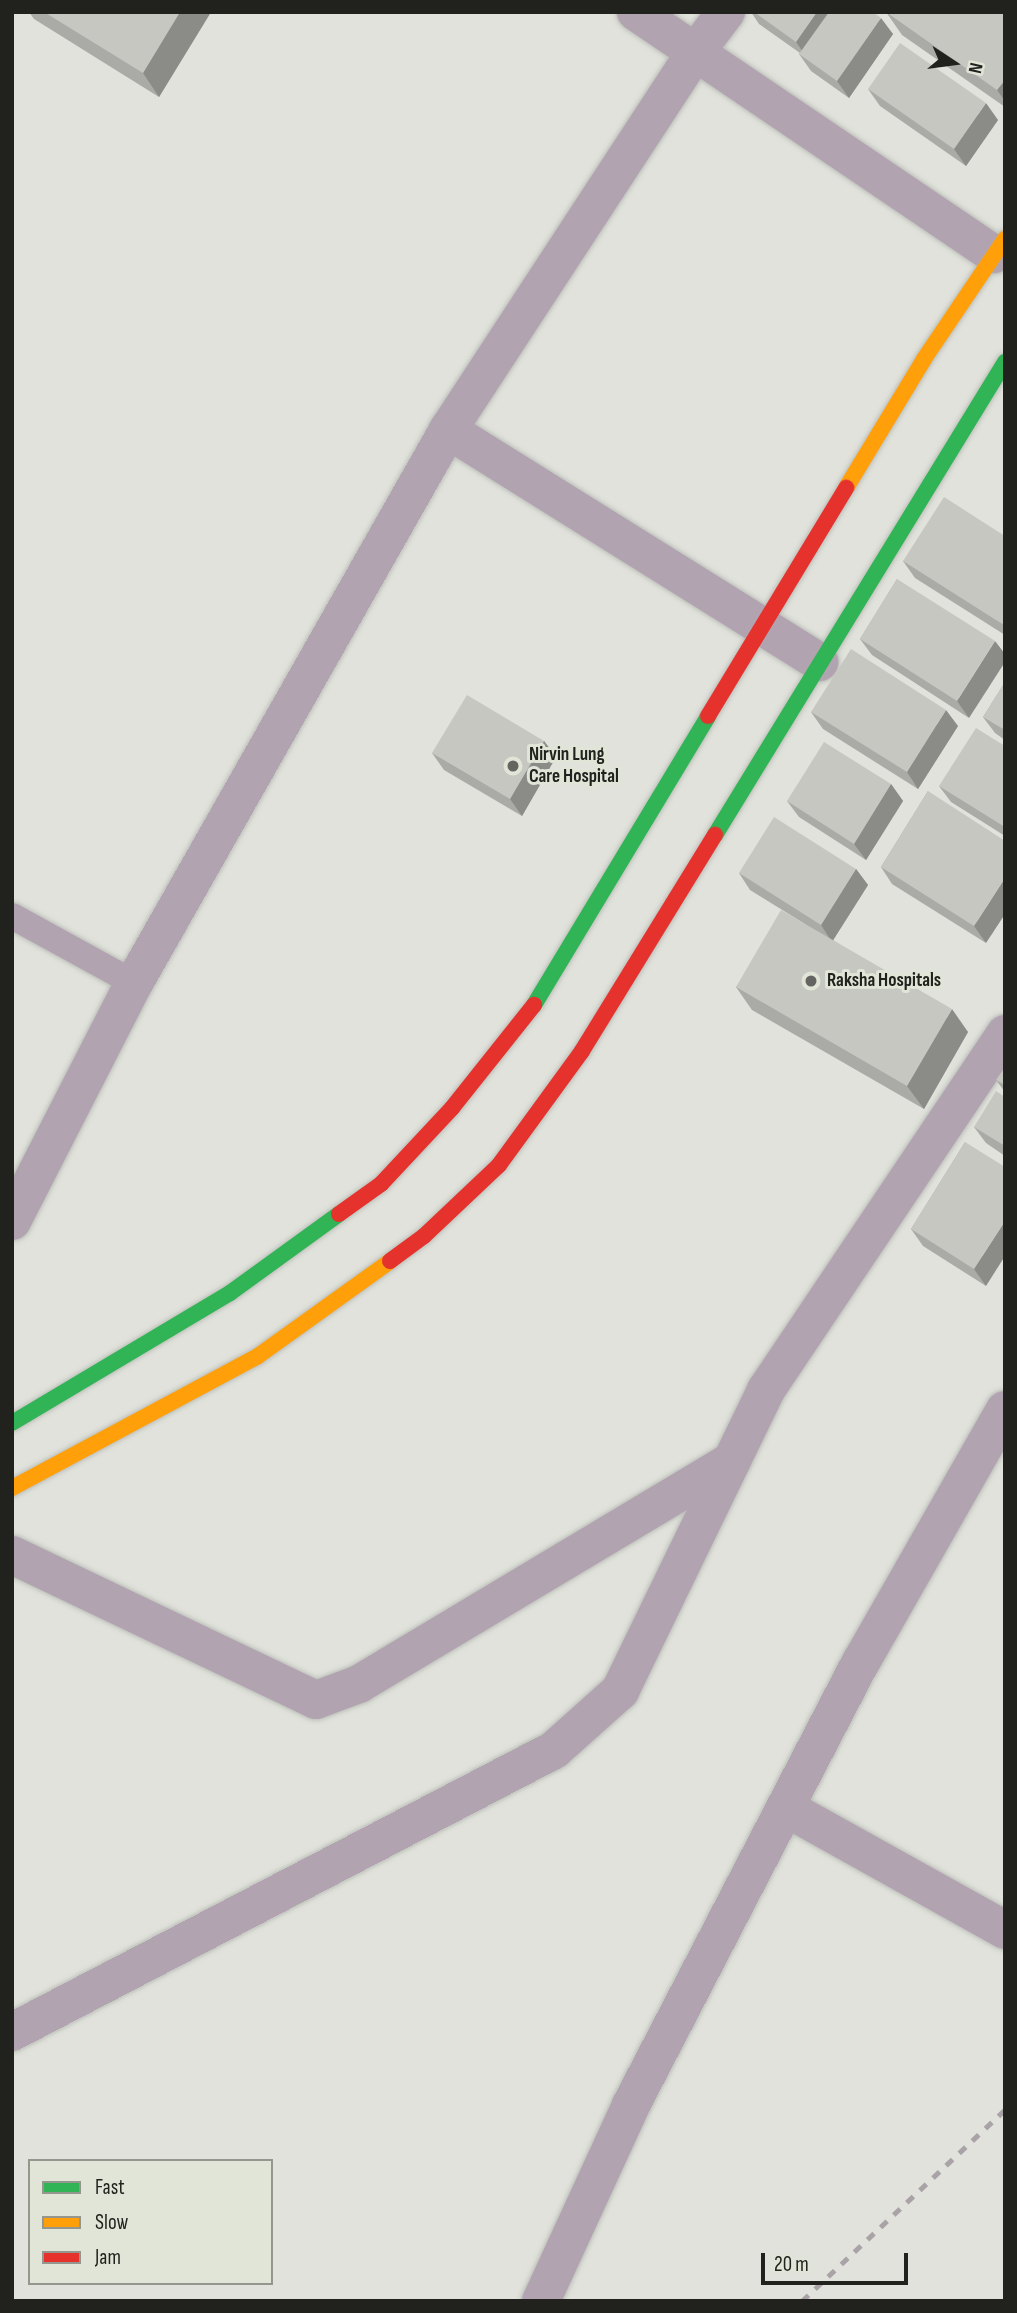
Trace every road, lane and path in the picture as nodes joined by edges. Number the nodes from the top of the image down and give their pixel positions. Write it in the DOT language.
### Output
graph roads {
  1 [pos="636,12"];
  2 [pos="726,12"];
  3 [pos="694,54"];
  4 [pos="999,246"];
  5 [pos="1005,362"];
  6 [pos="993,404"];
  7 [pos="448,430"];
  8 [pos="764,630"];
  9 [pos="820,662"];
  10 [pos="12,916"];
  11 [pos="134,983"];
  12 [pos="1005,1034"];
  13 [pos="12,1221"];
  14 [pos="1005,1410"];
  15 [pos="12,1423"];
  16 [pos="731,1461"];
  17 [pos="12,1488"];
  18 [pos="12,1555"];
  19 [pos="786,1808"];
  20 [pos="1005,1930"];
  21 [pos="12,2032"];
  22 [pos="541,2301"];
  1 -- 3 [label="street"];
  2 -- 3 [label="street"];
  3 -- 4 [label="street"];
  3 -- 7 [label="street"];
  4 -- 8 [label="main road"];
  5 -- 6 [label="main road"];
  6 -- 9 [label="main road"];
  7 -- 8 [label="street"];
  7 -- 11 [label="street"];
  8 -- 9 [label="street"];
  8 -- 15 [label="main road"];
  9 -- 17 [label="main road"];
  10 -- 11 [label="lane"];
  11 -- 13 [label="street"];
  12 -- 16 [label="street"];
  14 -- 19 [label="street"];
  16 -- 18 [label="street"];
  16 -- 21 [label="street"];
  19 -- 20 [label="street"];
  19 -- 22 [label="street"];
}
